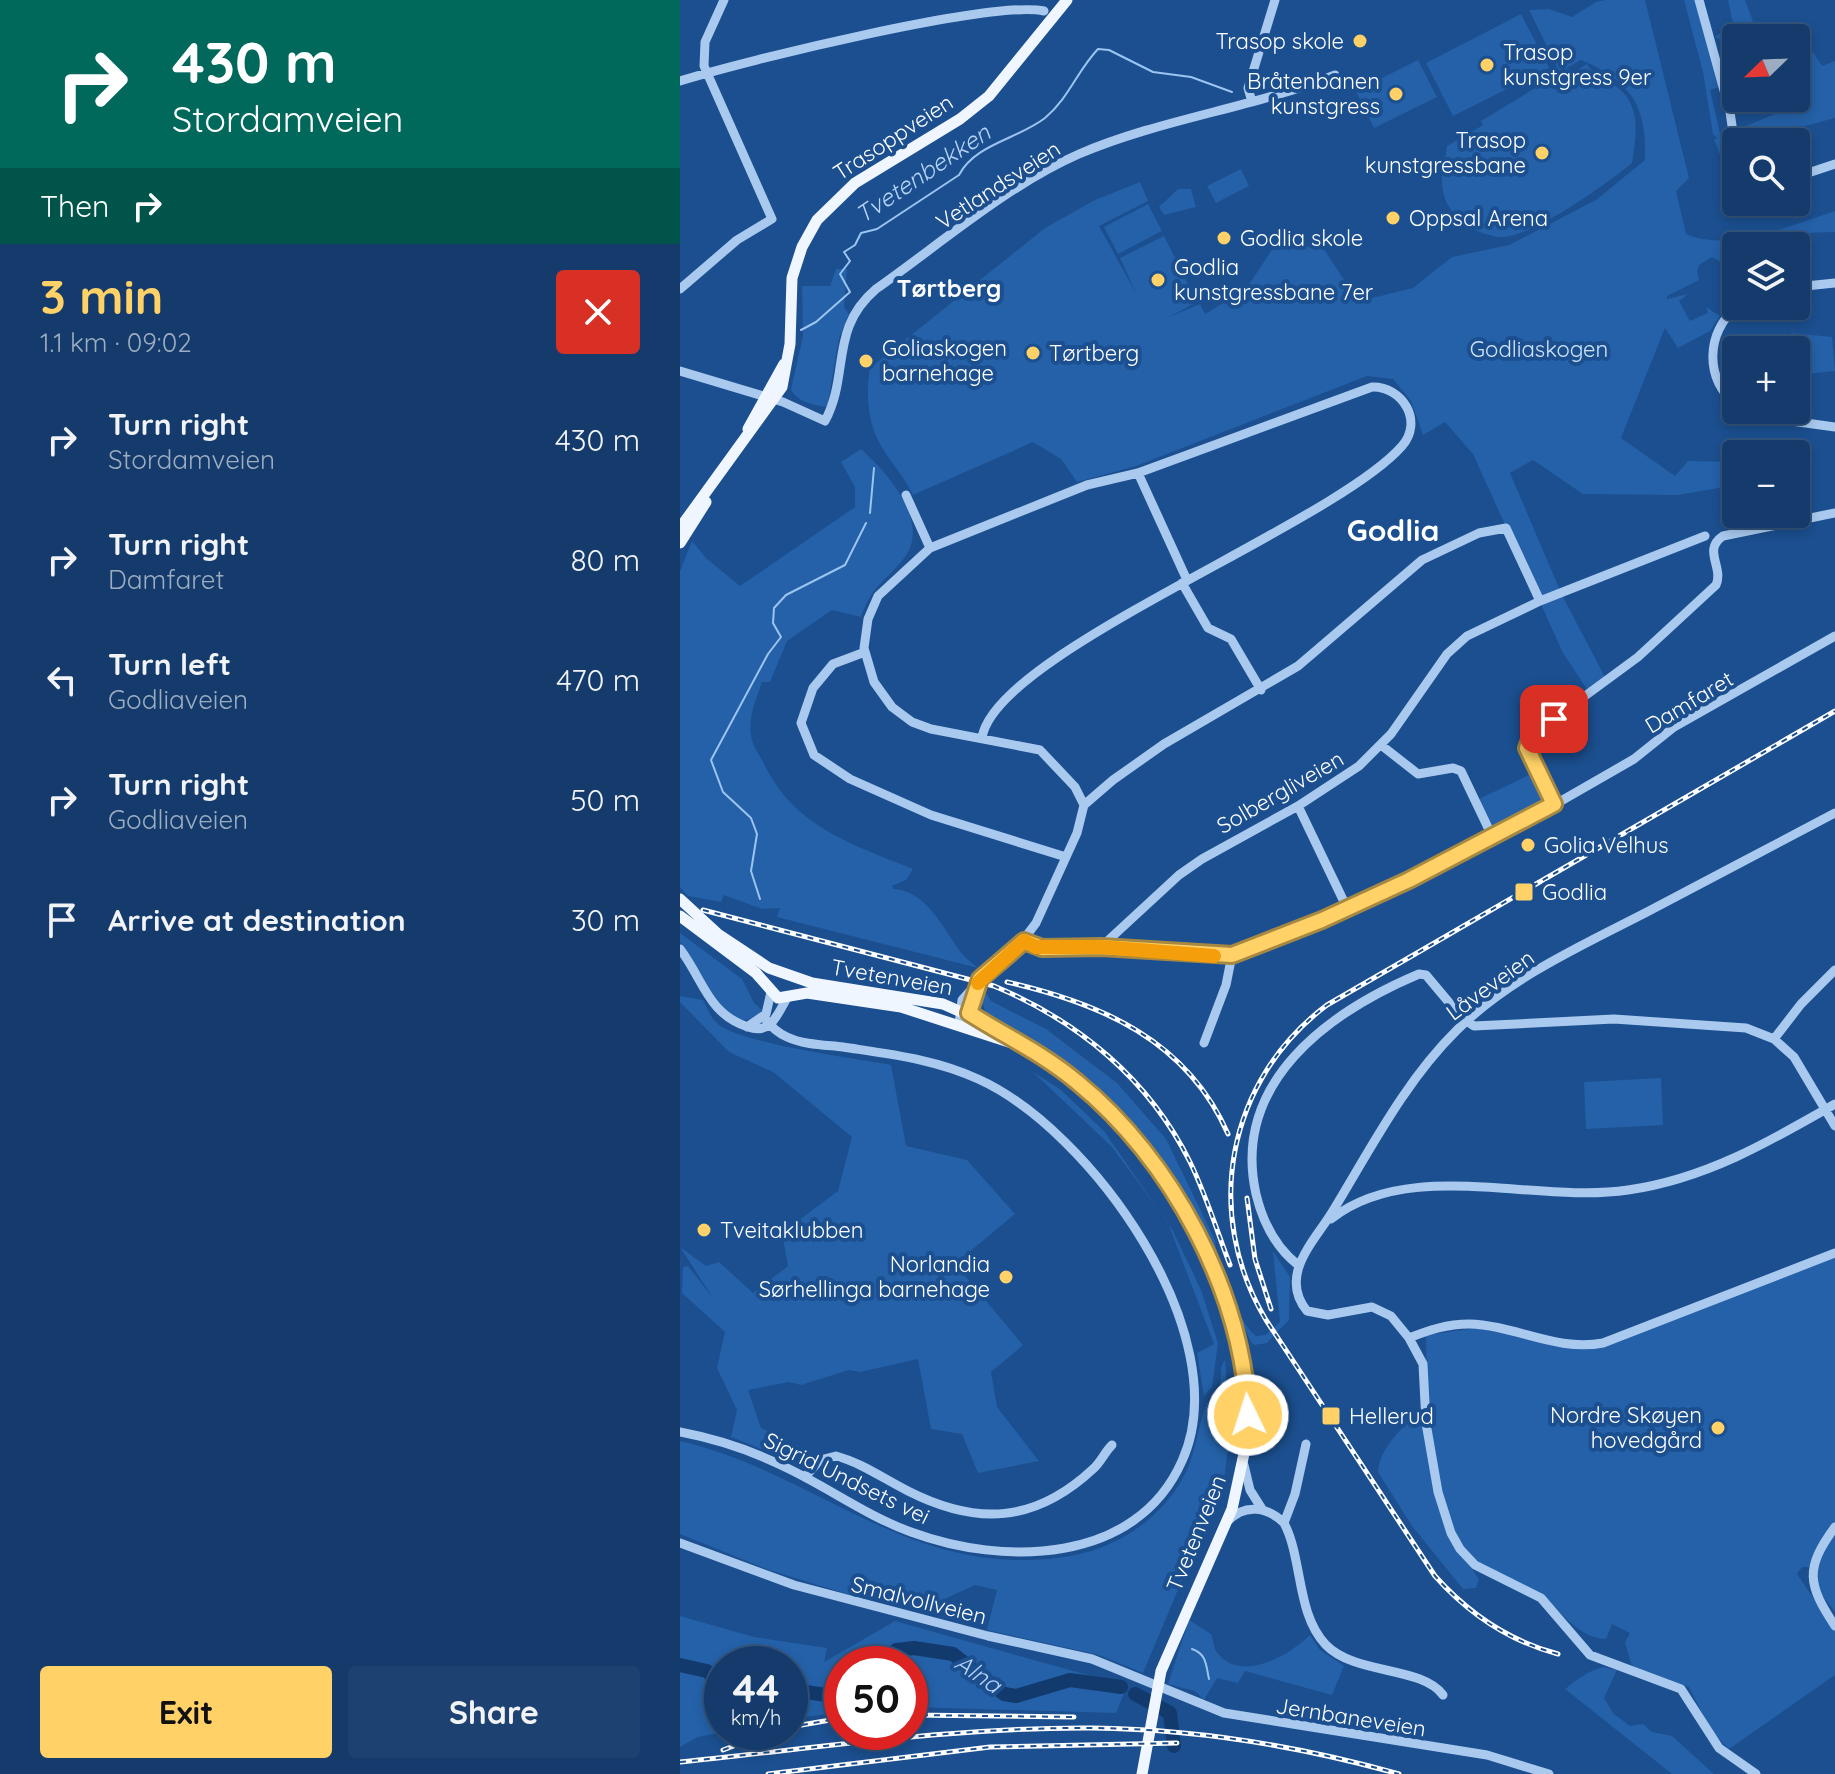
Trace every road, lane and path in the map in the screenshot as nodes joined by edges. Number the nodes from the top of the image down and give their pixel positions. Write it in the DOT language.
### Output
graph roads {
  1 [pos="724,0"];
  2 [pos="1067,0"];
  3 [pos="1275,0"];
  4 [pos="1699,0"];
  5 [pos="1049,14"];
  6 [pos="706,73"];
  7 [pos="1335,75"];
  8 [pos="680,81"];
  9 [pos="1252,102"];
  10 [pos="1732,128"];
  11 [pos="1835,164"];
  12 [pos="1810,172"];
  13 [pos="1835,283"];
  14 [pos="1810,286"];
  15 [pos="680,289"];
  16 [pos="1726,320"];
  17 [pos="680,371"];
  18 [pos="1722,391"];
  19 [pos="770,398"];
  20 [pos="1810,424"];
  21 [pos="1835,427"];
  22 [pos="1138,473"];
  23 [pos="713,487"];
  24 [pos="906,495"];
  25 [pos="1835,513"];
  26 [pos="680,528"];
  27 [pos="1705,536"];
  28 [pos="680,543"];
  29 [pos="930,548"];
  30 [pos="1184,582"];
  31 [pos="1540,601"];
  32 [pos="1835,636"];
  33 [pos="865,652"];
  34 [pos="1261,690"];
  35 [pos="982,738"];
  36 [pos="1381,745"];
  37 [pos="1554,804"];
  38 [pos="1084,805"];
  39 [pos="1298,806"];
  40 [pos="1835,813"];
  41 [pos="1493,838"];
  42 [pos="1066,857"];
  43 [pos="680,899"];
  44 [pos="1347,908"];
  45 [pos="680,916"];
  46 [pos="1024,941"];
  47 [pos="1101,947"];
  48 [pos="680,949"];
  49 [pos="1232,955"];
  50 [pos="1835,970"];
  51 [pos="779,971"];
  52 [pos="793,975"];
  53 [pos="770,989"];
  54 [pos="790,995"];
  55 [pos="964,1011"];
  56 [pos="767,1021"];
  57 [pos="1466,1021"];
  58 [pos="959,1024"];
  59 [pos="1774,1039"];
  60 [pos="1204,1043"];
  61 [pos="1022,1046"];
  62 [pos="1830,1107"];
  63 [pos="1835,1126"];
  64 [pos="1325,1223"];
  65 [pos="1835,1253"];
  66 [pos="1298,1265"];
  67 [pos="1409,1338"];
  68 [pos="680,1432"];
  69 [pos="1306,1444"];
  70 [pos="1112,1445"];
  71 [pos="1244,1465"];
  72 [pos="805,1477"];
  73 [pos="1262,1509"];
  74 [pos="1226,1523"];
  75 [pos="1284,1523"];
  76 [pos="1835,1527"];
  77 [pos="680,1543"];
  78 [pos="1834,1623"];
  79 [pos="1152,1682"];
  80 [pos="1443,1695"];
  81 [pos="1142,1774"];
  82 [pos="1549,1774"];
  83 [pos="1756,1774"];
  1 -- 6 [label="street"];
  2 -- 5 [label="main road, Trasoppveien"];
  3 -- 9 [label="street"];
  4 -- 10 [label="street"];
  5 -- 6 [label="street"];
  5 -- 19 [label="main road, Trasoppveien"];
  6 -- 8 [label="street"];
  6 -- 15 [label="street"];
  7 -- 9 [label="street, Vetlandsveien"];
  9 -- 19 [label="street, Vetlandsveien"];
  11 -- 12 [label="street"];
  13 -- 14 [label="street"];
  16 -- 18 [label="street"];
  17 -- 19 [label="street"];
  19 -- 23 [label="main road, Trasoppveien"];
  20 -- 21 [label="street"];
  22 -- 29 [label="street"];
  22 -- 30 [label="street"];
  22 -- 30 [label="street"];
  23 -- 26 [label="main road"];
  23 -- 28 [label="main road"];
  24 -- 29 [label="street"];
  25 -- 37 [label="street"];
  27 -- 31 [label="street, Solbergliveien"];
  29 -- 33 [label="street"];
  30 -- 34 [label="street"];
  30 -- 35 [label="street"];
  31 -- 34 [label="street"];
  31 -- 36 [label="street, Solbergliveien"];
  32 -- 37 [label="street, Damfaret"];
  33 -- 35 [label="street"];
  33 -- 42 [label="street"];
  34 -- 38 [label="street"];
  35 -- 38 [label="street"];
  36 -- 39 [label="street, Solbergliveien"];
  36 -- 41 [label="street"];
  37 -- 41 [label="street, Damfaret"];
  38 -- 42 [label="street"];
  39 -- 44 [label="street"];
  39 -- 47 [label="street, Solbergliveien"];
  40 -- 57 [label="street, Låveveien"];
  41 -- 44 [label="street, Damfaret"];
  42 -- 46 [label="street"];
  43 -- 51 [label="main road, Tvetenveien"];
  44 -- 49 [label="street, Damfaret"];
  45 -- 53 [label="main road, Tvetenveien"];
  46 -- 47 [label="street, Damfaret"];
  46 -- 55 [label="street"];
  47 -- 49 [label="street, Damfaret"];
  48 -- 56 [label="street"];
  49 -- 60 [label="street"];
  50 -- 59 [label="street"];
  51 -- 52 [label="main road, Tvetenveien"];
  51 -- 53 [label="main road"];
  52 -- 54 [label="main road, Tvetenveien"];
  52 -- 55 [label="main road, Tvetenveien"];
  53 -- 54 [label="main road, Tvetenveien"];
  53 -- 56 [label="street"];
  54 -- 56 [label="street"];
  54 -- 58 [label="main road, Tvetenveien"];
  55 -- 58 [label="street"];
  55 -- 61 [label="main road, Tvetenveien"];
  56 -- 72 [label="street, Sigrid Undsets vei"];
  57 -- 59 [label="street"];
  57 -- 64 [label="street, Låveveien"];
  57 -- 66 [label="street"];
  58 -- 61 [label="main road, Tvetenveien"];
  59 -- 62 [label="street"];
  61 -- 71 [label="main road, Tvetenveien"];
  62 -- 63 [label="street"];
  62 -- 64 [label="street"];
  64 -- 66 [label="street, Låveveien"];
  65 -- 67 [label="street"];
  66 -- 67 [label="street"];
  67 -- 83 [label="street"];
  68 -- 72 [label="street, Sigrid Undsets vei"];
  69 -- 75 [label="street"];
  70 -- 72 [label="street"];
  71 -- 73 [label="street"];
  71 -- 74 [label="main road, Tvetenveien"];
  73 -- 74 [label="street"];
  73 -- 75 [label="street"];
  74 -- 81 [label="main road, Tvetenveien"];
  75 -- 80 [label="street"];
  76 -- 78 [label="street"];
  77 -- 79 [label="street, Smalvollveien"];
  79 -- 82 [label="street, Jernbaneveien"];
}
